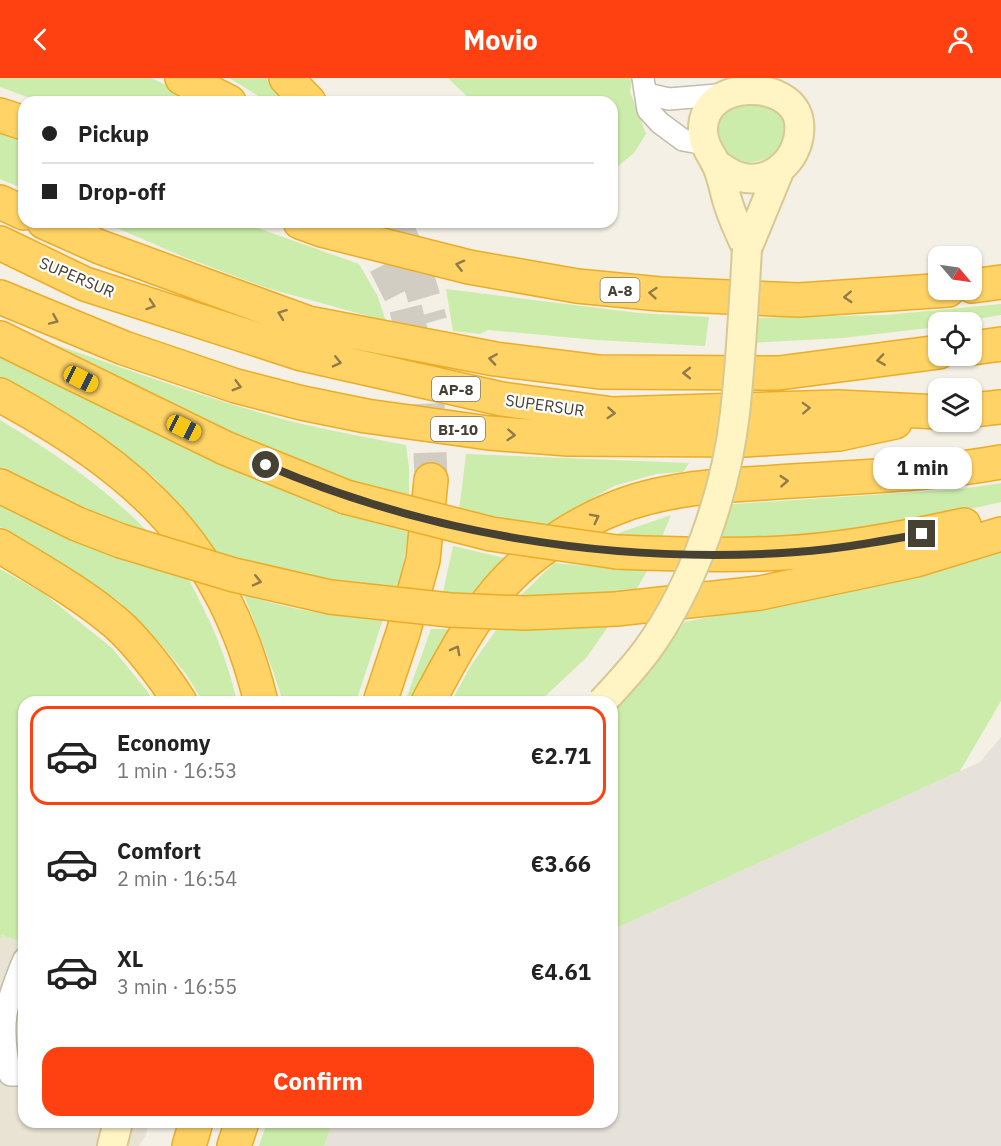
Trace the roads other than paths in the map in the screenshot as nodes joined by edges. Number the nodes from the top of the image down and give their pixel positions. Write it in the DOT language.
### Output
graph roads {
  1 [pos="182,78"];
  2 [pos="286,78"];
  3 [pos="782,84"];
  4 [pos="645,86"];
  5 [pos="729,86"];
  6 [pos="217,96"];
  7 [pos="303,96"];
  8 [pos="0,115"];
  9 [pos="18,121"];
  10 [pos="710,154"];
  11 [pos="780,169"];
  12 [pos="0,202"];
  13 [pos="18,210"];
  14 [pos="57,228"];
  15 [pos="316,228"];
  16 [pos="0,243"];
  17 [pos="747,249"];
  18 [pos="1001,282"];
  19 [pos="982,285"];
  20 [pos="928,291"];
  21 [pos="0,297"];
  22 [pos="0,338"];
  23 [pos="1001,344"];
  24 [pos="982,347"];
  25 [pos="928,354"];
  26 [pos="0,395"];
  27 [pos="1001,407"];
  28 [pos="982,409"];
  29 [pos="928,412"];
  30 [pos="928,414"];
  31 [pos="1001,462"];
  32 [pos="431,480"];
  33 [pos="0,486"];
  34 [pos="1001,515"];
  35 [pos="1001,534"];
  36 [pos="0,546"];
  37 [pos="176,696"];
  38 [pos="259,696"];
  39 [pos="382,696"];
  40 [pos="431,696"];
  41 [pos="607,696"];
  42 [pos="18,974"];
  43 [pos="2,1014"];
  44 [pos="18,1075"];
  45 [pos="116,1128"];
  46 [pos="235,1128"];
  47 [pos="240,1128"];
  48 [pos="112,1146"];
  49 [pos="232,1146"];
  1 -- 6 [label="highway"];
  2 -- 7 [label="highway"];
  3 -- 5 [label="street"];
  3 -- 11 [label="street"];
  4 -- 5 [label="street"];
  4 -- 10 [label="street"];
  5 -- 10 [label="street"];
  8 -- 9 [label="highway"];
  10 -- 11 [label="street"];
  10 -- 17 [label="street"];
  11 -- 17 [label="street"];
  12 -- 13 [label="highway"];
  25 -- 14 [label="highway, AP-8, one-way"];
  20 -- 15 [label="highway, A-8, one-way"];
  16 -- 29 [label="highway, SUPERSUR / AP-8, one-way"];
  17 -- 41 [label="street, bridge"];
  18 -- 19 [label="highway"];
  21 -- 30 [label="highway, BI-10, one-way"];
  22 -- 34 [label="highway, bridge"];
  23 -- 24 [label="highway"];
  26 -- 38 [label="highway"];
  27 -- 28 [label="highway"];
  40 -- 31 [label="highway, one-way"];
  32 -- 39 [label="highway"];
  33 -- 35 [label="highway, one-way, bridge"];
  36 -- 37 [label="highway"];
  42 -- 43 [label="street"];
  43 -- 44 [label="street"];
  45 -- 48 [label="street"];
  46 -- 49 [label="highway"];
  47 -- 49 [label="highway"];
}
